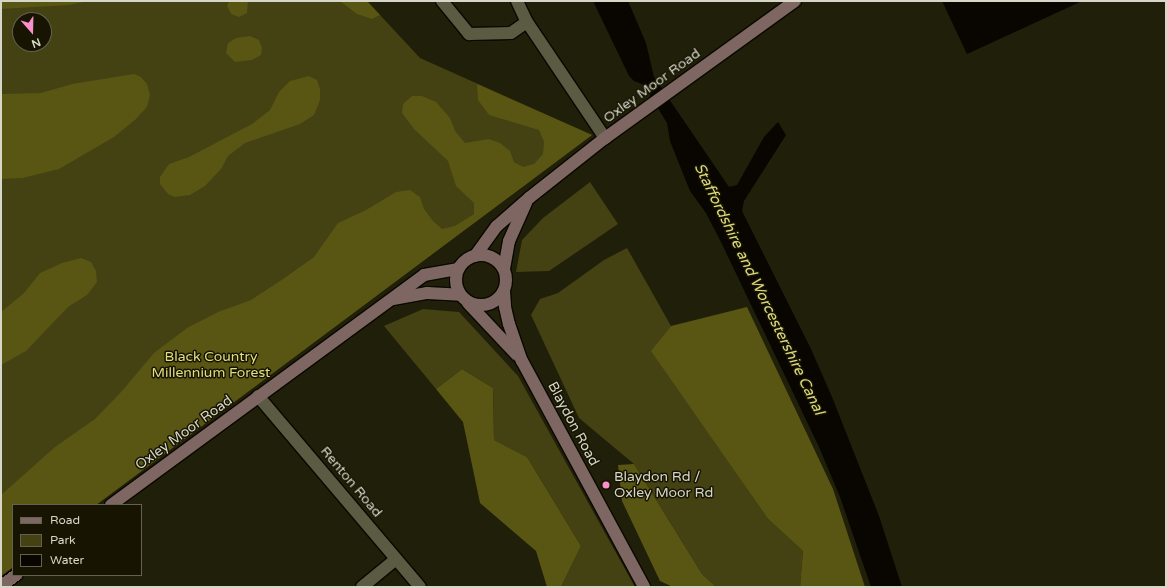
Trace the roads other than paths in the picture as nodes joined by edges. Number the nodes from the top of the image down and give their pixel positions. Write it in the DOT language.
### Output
graph roads {
  1 [pos="442,1"];
  2 [pos="517,1"];
  3 [pos="795,1"];
  4 [pos="527,22"];
  5 [pos="605,138"];
  6 [pos="529,198"];
  7 [pos="475,256"];
  8 [pos="458,269"];
  9 [pos="504,269"];
  10 [pos="504,291"];
  11 [pos="463,298"];
  12 [pos="390,300"];
  13 [pos="522,361"];
  14 [pos="258,396"];
  15 [pos="112,504"];
  16 [pos="396,559"];
  17 [pos="15,576"];
  18 [pos="1,586"];
  19 [pos="362,587"];
  20 [pos="420,587"];
  21 [pos="644,587"];
  1 -- 4 [label="street"];
  2 -- 4 [label="street"];
  3 -- 5 [label="street, Oxley Moor Road"];
  4 -- 5 [label="street"];
  5 -- 6 [label="street, Oxley Moor Road"];
  6 -- 7 [label="street, Oxley Moor Road"];
  6 -- 9 [label="street, Oxley Moor Road"];
  7 -- 8 [label="street"];
  7 -- 9 [label="street"];
  8 -- 11 [label="street"];
  8 -- 12 [label="street, Oxley Moor Road"];
  9 -- 10 [label="street"];
  10 -- 11 [label="street"];
  10 -- 13 [label="street, Blaydon Road"];
  11 -- 12 [label="street, Oxley Moor Road"];
  11 -- 13 [label="street, Blaydon Road"];
  12 -- 14 [label="street, Oxley Moor Road"];
  13 -- 21 [label="street, Blaydon Road"];
  14 -- 15 [label="street, Oxley Moor Road"];
  14 -- 16 [label="street, Renton Road"];
  16 -- 19 [label="street"];
  16 -- 20 [label="street, Renton Road"];
  17 -- 18 [label="street"];
}
